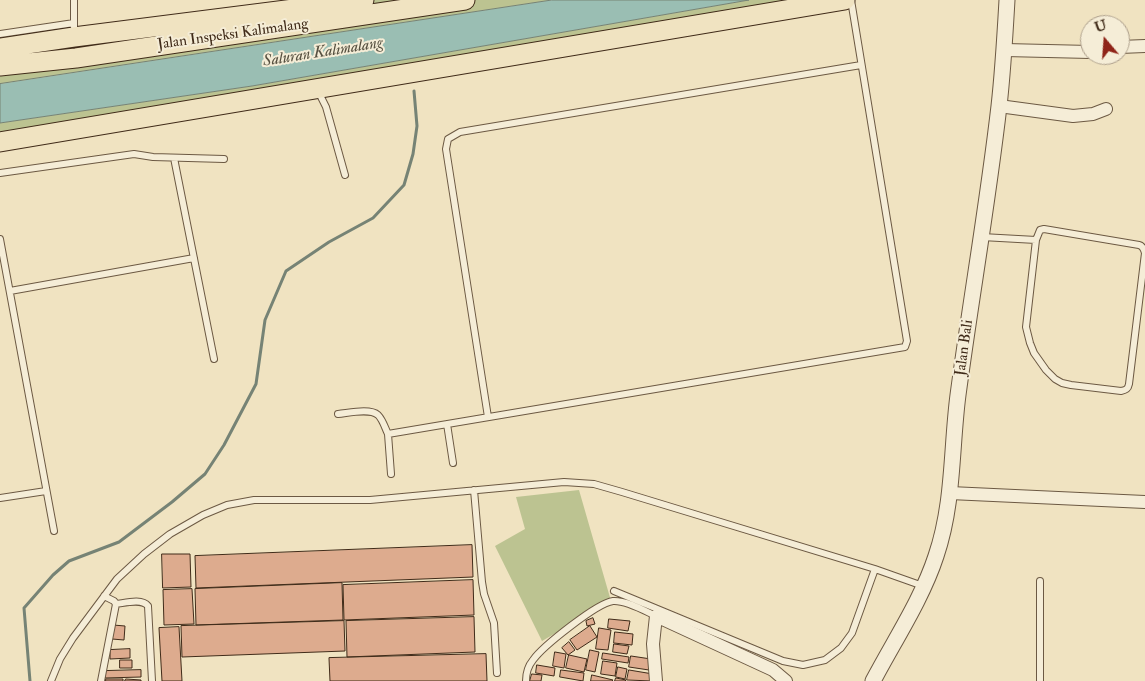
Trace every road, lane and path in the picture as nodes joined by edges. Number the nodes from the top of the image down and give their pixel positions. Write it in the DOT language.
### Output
graph roads {
  1 [pos="74,0"];
  2 [pos="364,0"];
  3 [pos="465,0"];
  4 [pos="845,0"];
  5 [pos="851,0"];
  6 [pos="1007,0"];
  7 [pos="437,2"];
  8 [pos="198,31"];
  9 [pos="0,34"];
  10 [pos="75,42"];
  11 [pos="1145,46"];
  12 [pos="1130,47"];
  13 [pos="0,48"];
  14 [pos="1004,50"];
  15 [pos="1080,52"];
  16 [pos="861,64"];
  17 [pos="0,66"];
  18 [pos="316,88"];
  19 [pos="999,106"];
  20 [pos="1106,109"];
  21 [pos="0,142"];
  22 [pos="174,158"];
  23 [pos="224,159"];
  24 [pos="0,173"];
  25 [pos="345,175"];
  26 [pos="982,237"];
  27 [pos="0,239"];
  28 [pos="1036,240"];
  29 [pos="194,258"];
  30 [pos="10,290"];
  31 [pos="214,359"];
  32 [pos="338,414"];
  33 [pos="488,416"];
  34 [pos="447,424"];
  35 [pos="388,434"];
  36 [pos="453,463"];
  37 [pos="391,474"];
  38 [pos="474,490"];
  39 [pos="46,491"];
  40 [pos="950,493"];
  41 [pos="0,498"];
  42 [pos="1145,502"];
  43 [pos="54,531"];
  44 [pos="875,569"];
  45 [pos="1040,581"];
  46 [pos="923,586"];
  47 [pos="614,591"];
  48 [pos="104,596"];
  49 [pos="116,604"];
  50 [pos="656,616"];
  51 [pos="497,673"];
  52 [pos="51,681"];
  53 [pos="101,681"];
  54 [pos="152,681"];
  55 [pos="526,681"];
  56 [pos="656,681"];
  57 [pos="786,681"];
  58 [pos="874,681"];
  59 [pos="1040,681"];
  1 -- 10 [label="lane"];
  2 -- 8 [label="main road, Jalan Inspeksi Kalimalang"];
  3 -- 7 [label="main road, Jalan Inspeksi Kalimalang"];
  4 -- 18 [label="main road"];
  5 -- 16 [label="lane"];
  6 -- 14 [label="street, Jalan Bali"];
  7 -- 8 [label="main road, Jalan Inspeksi Kalimalang"];
  8 -- 10 [label="main road, Jalan Inspeksi Kalimalang"];
  9 -- 10 [label="lane"];
  10 -- 13 [label="main road, Jalan Inspeksi Kalimalang"];
  10 -- 17 [label="main road, Jalan Inspeksi Kalimalang"];
  11 -- 12 [label="street"];
  14 -- 15 [label="street"];
  14 -- 19 [label="street, Jalan Bali"];
  16 -- 33 [label="lane"];
  16 -- 33 [label="lane"];
  18 -- 21 [label="main road"];
  18 -- 25 [label="lane"];
  19 -- 20 [label="street"];
  19 -- 26 [label="street, Jalan Bali"];
  22 -- 23 [label="lane"];
  22 -- 24 [label="lane"];
  22 -- 29 [label="lane"];
  26 -- 28 [label="lane"];
  26 -- 40 [label="street, Jalan Bali"];
  27 -- 30 [label="lane"];
  28 -- 28 [label="lane"];
  29 -- 30 [label="lane"];
  29 -- 31 [label="lane"];
  30 -- 39 [label="lane"];
  32 -- 35 [label="lane"];
  33 -- 34 [label="lane"];
  34 -- 35 [label="lane"];
  34 -- 36 [label="lane"];
  35 -- 37 [label="lane"];
  38 -- 44 [label="lane"];
  38 -- 48 [label="lane"];
  38 -- 51 [label="lane"];
  39 -- 41 [label="lane"];
  39 -- 43 [label="lane"];
  40 -- 42 [label="street"];
  40 -- 46 [label="street, Jalan Bali"];
  44 -- 46 [label="lane"];
  44 -- 47 [label="lane"];
  45 -- 59 [label="lane"];
  46 -- 58 [label="street, Jalan Bali"];
  48 -- 49 [label="lane"];
  48 -- 52 [label="lane"];
  49 -- 53 [label="lane"];
  49 -- 54 [label="lane"];
  50 -- 55 [label="lane"];
  50 -- 56 [label="street"];
  50 -- 57 [label="street"];
}
